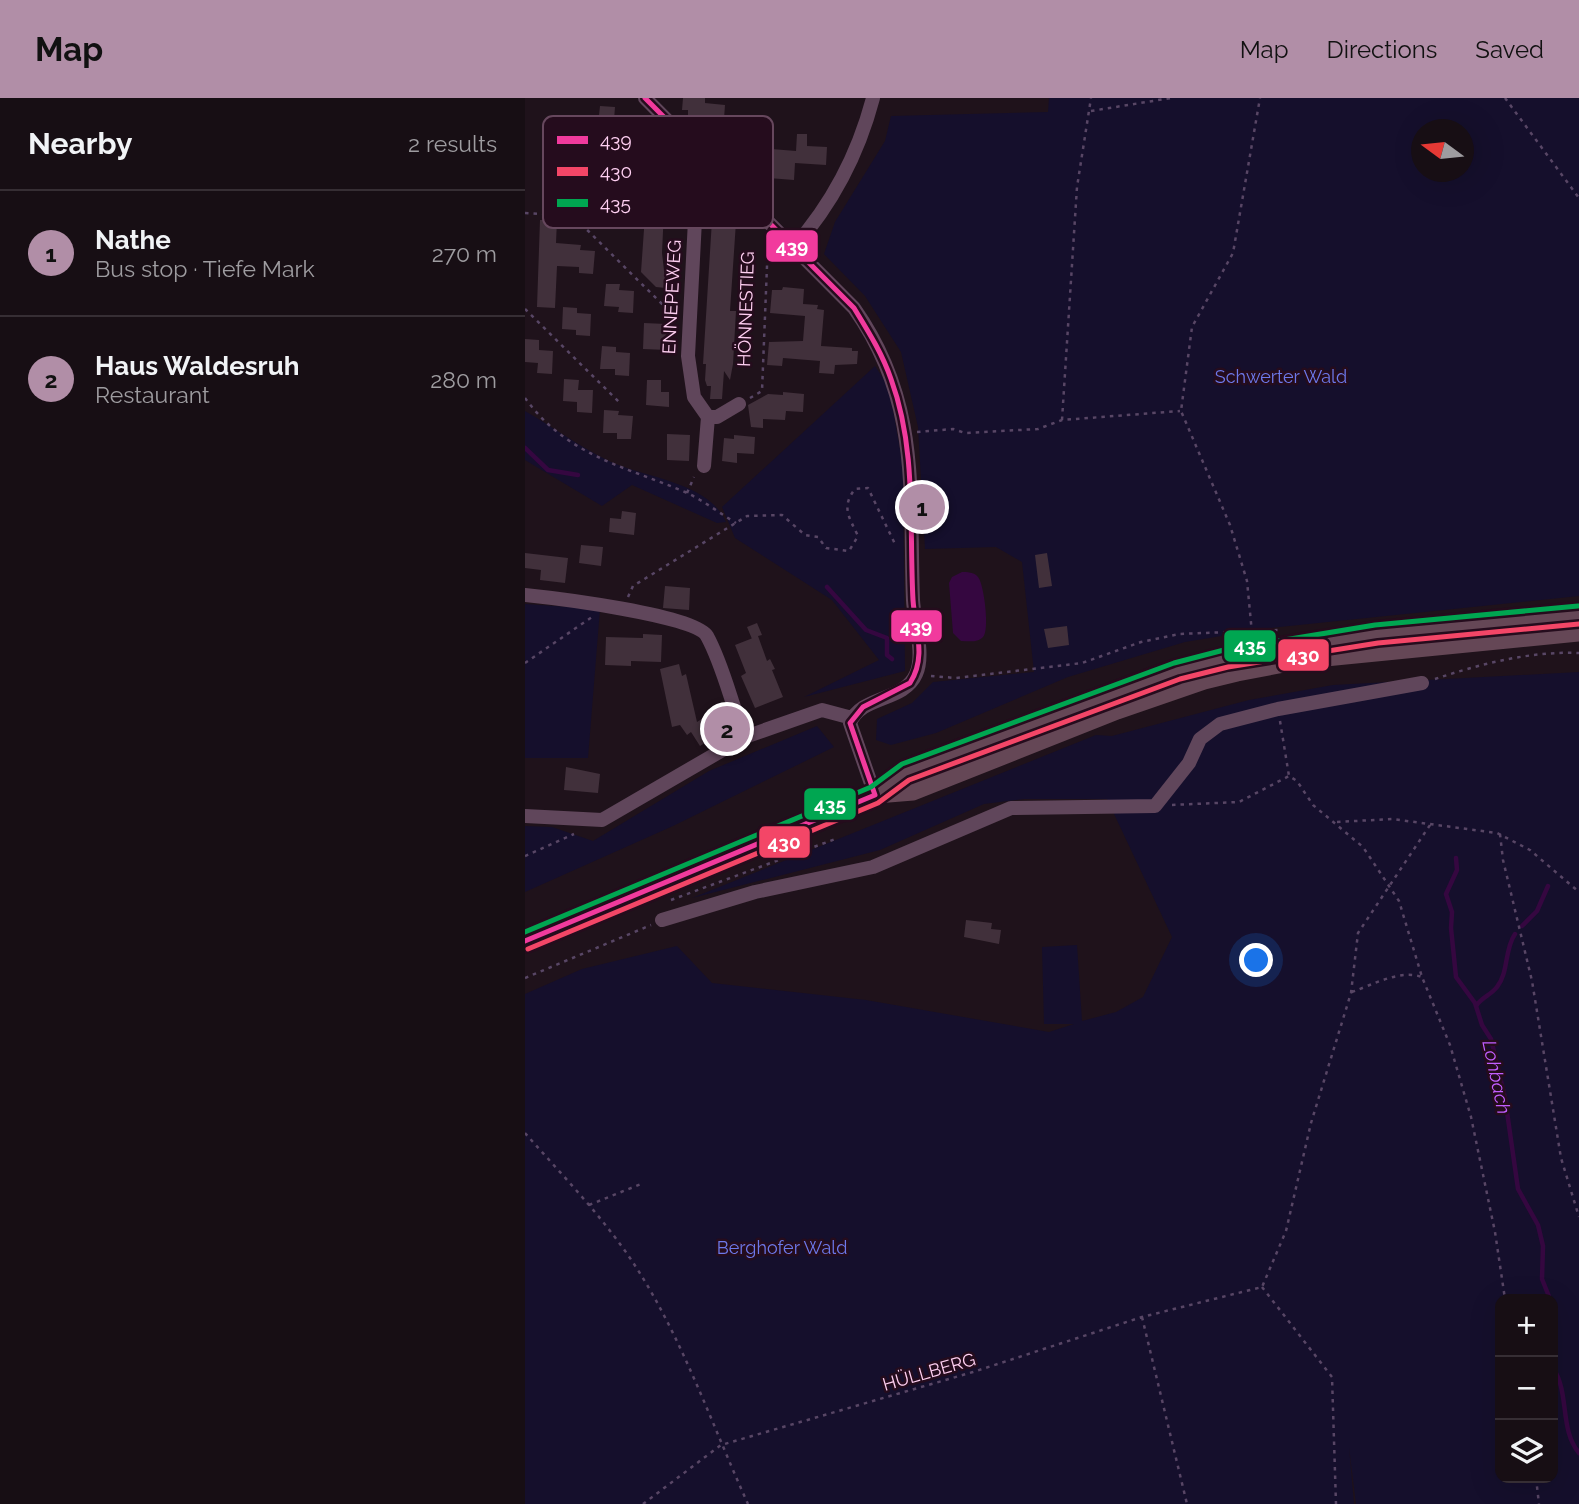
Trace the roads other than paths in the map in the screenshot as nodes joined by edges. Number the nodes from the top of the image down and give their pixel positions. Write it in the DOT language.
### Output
graph roads {
  1 [pos="645,98"];
  2 [pos="873,98"];
  3 [pos="663,116"];
  4 [pos="773,227"];
  5 [pos="695,228"];
  6 [pos="794,247"];
  7 [pos="739,404"];
  8 [pos="708,417"];
  9 [pos="704,466"];
  10 [pos="525,595"];
  11 [pos="1579,615"];
  12 [pos="1579,632"];
  13 [pos="1422,683"];
  14 [pos="1082,714"];
  15 [pos="852,718"];
  16 [pos="745,737"];
  17 [pos="875,794"];
  18 [pos="525,816"];
  19 [pos="657,919"];
  20 [pos="525,941"];
  1 -- 3 [label="street"];
  2 -- 6 [label="street"];
  4 -- 6 [label="street"];
  5 -- 8 [label="street, ENNEPEWEG"];
  6 -- 15 [label="street"];
  7 -- 8 [label="street"];
  8 -- 9 [label="street"];
  10 -- 16 [label="street"];
  11 -- 14 [label="main road"];
  12 -- 14 [label="main road"];
  13 -- 19 [label="street"];
  14 -- 17 [label="main road"];
  15 -- 16 [label="street"];
  15 -- 17 [label="street"];
  16 -- 18 [label="street"];
  17 -- 20 [label="main road"];
}
